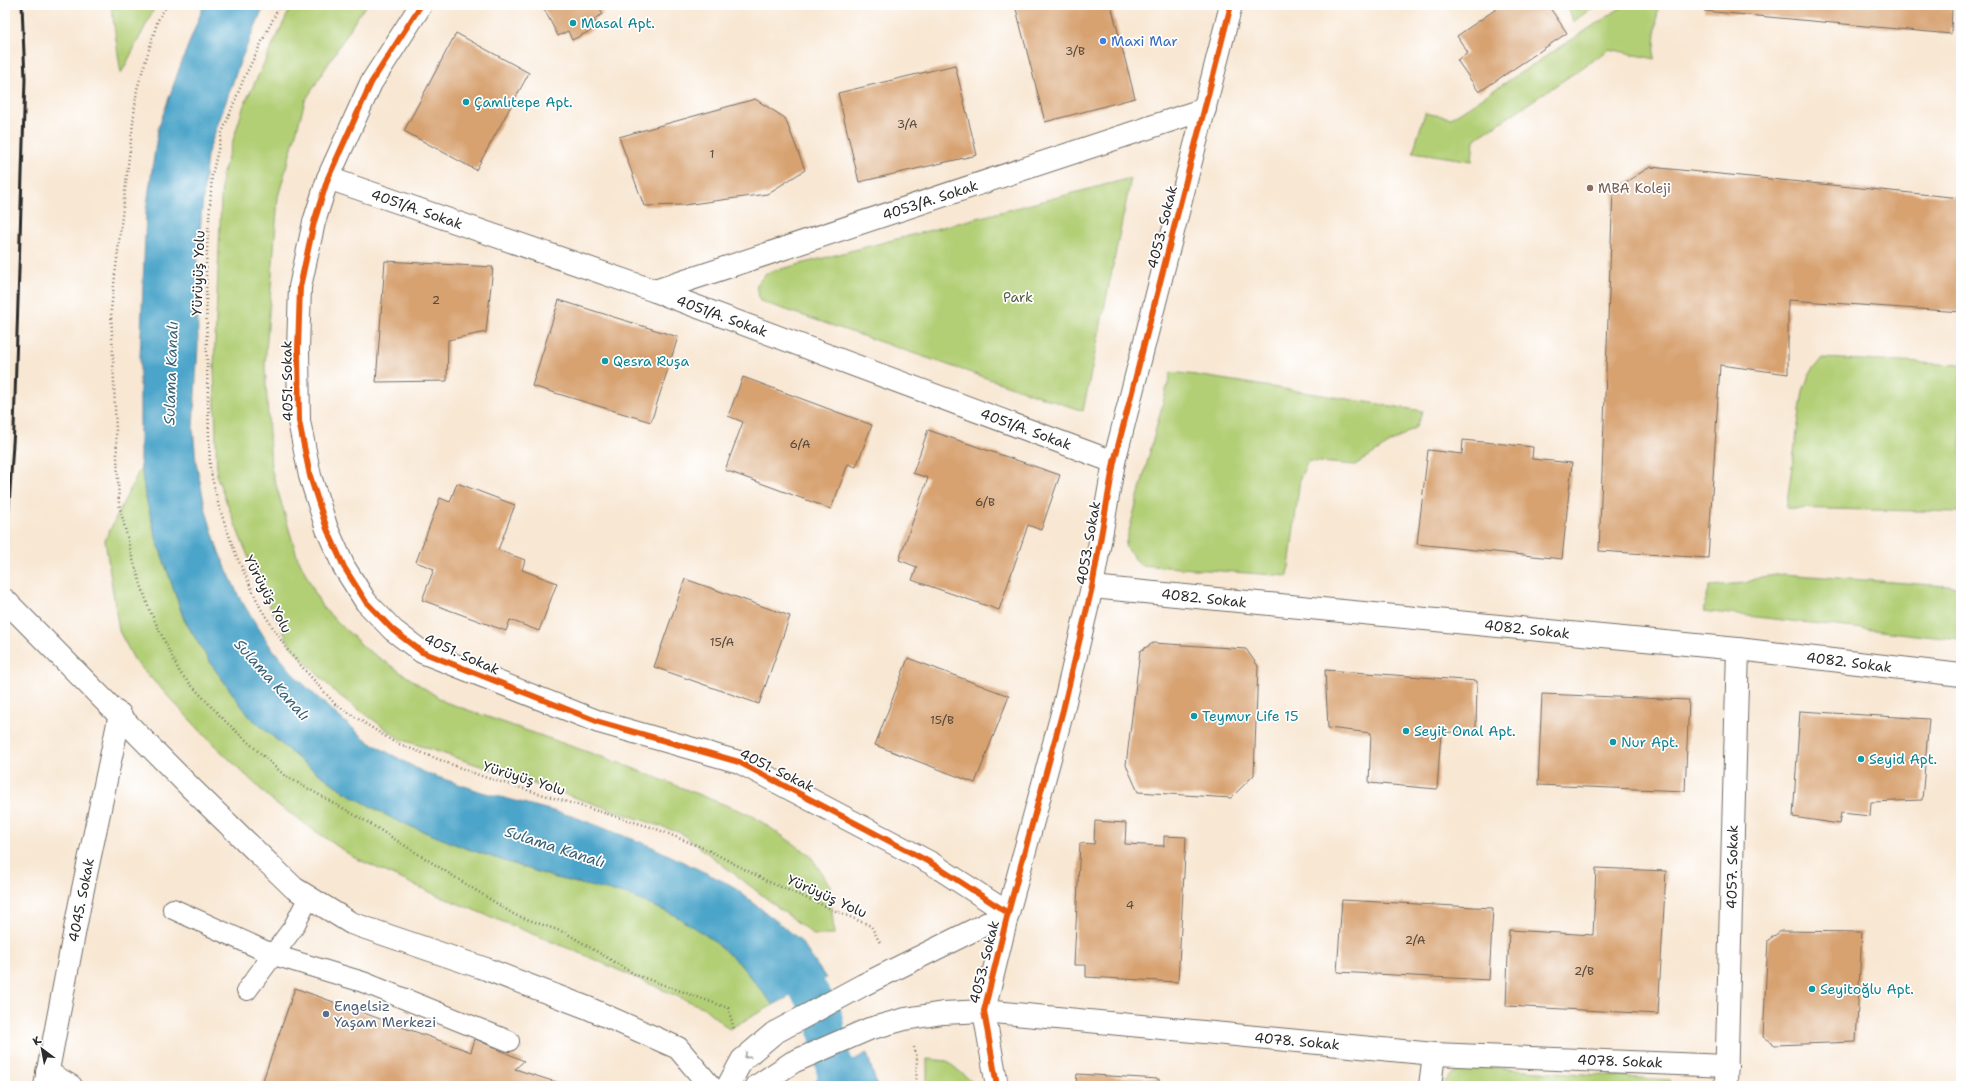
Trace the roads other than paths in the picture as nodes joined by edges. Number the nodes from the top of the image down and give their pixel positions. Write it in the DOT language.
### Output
graph roads {
  1 [pos="420,5"];
  2 [pos="1231,5"];
  3 [pos="1205,109"];
  4 [pos="328,178"];
  5 [pos="655,291"];
  6 [pos="1114,462"];
  7 [pos="1092,587"];
  8 [pos="5,600"];
  9 [pos="1738,649"];
  10 [pos="1961,675"];
  11 [pos="120,714"];
  12 [pos="309,897"];
  13 [pos="173,909"];
  14 [pos="1008,913"];
  15 [pos="274,955"];
  16 [pos="247,990"];
  17 [pos="984,1011"];
  18 [pos="509,1041"];
  19 [pos="1434,1054"];
  20 [pos="1726,1076"];
  21 [pos="46,1079"];
  22 [pos="71,1086"];
  23 [pos="710,1086"];
  24 [pos="728,1086"];
  25 [pos="757,1086"];
  26 [pos="997,1086"];
  27 [pos="1430,1086"];
  1 -- 4 [label="street, 4051. Sokak"];
  2 -- 3 [label="street, 4053. Sokak"];
  3 -- 5 [label="street, 4053/A. Sokak"];
  3 -- 6 [label="street, 4053. Sokak"];
  4 -- 5 [label="street, 4051/A. Sokak"];
  4 -- 14 [label="street, 4051. Sokak"];
  5 -- 6 [label="street, 4051/A. Sokak"];
  6 -- 7 [label="street, 4053. Sokak"];
  7 -- 9 [label="street, 4082. Sokak"];
  7 -- 14 [label="street, 4053. Sokak"];
  8 -- 11 [label="street"];
  9 -- 10 [label="street, 4082. Sokak"];
  9 -- 20 [label="street, 4057. Sokak"];
  11 -- 12 [label="street"];
  11 -- 21 [label="street, 4045. Sokak"];
  12 -- 15 [label="lane"];
  12 -- 23 [label="street"];
  13 -- 15 [label="lane"];
  14 -- 17 [label="street, 4053. Sokak"];
  14 -- 24 [label="street, one-way"];
  15 -- 16 [label="lane"];
  15 -- 18 [label="lane"];
  17 -- 19 [label="street, 4078. Sokak"];
  17 -- 25 [label="street, 4078. Sokak"];
  17 -- 26 [label="street, 4053. Sokak"];
  19 -- 20 [label="street, 4078. Sokak"];
  19 -- 27 [label="street"];
  21 -- 22 [label="street"];
}
